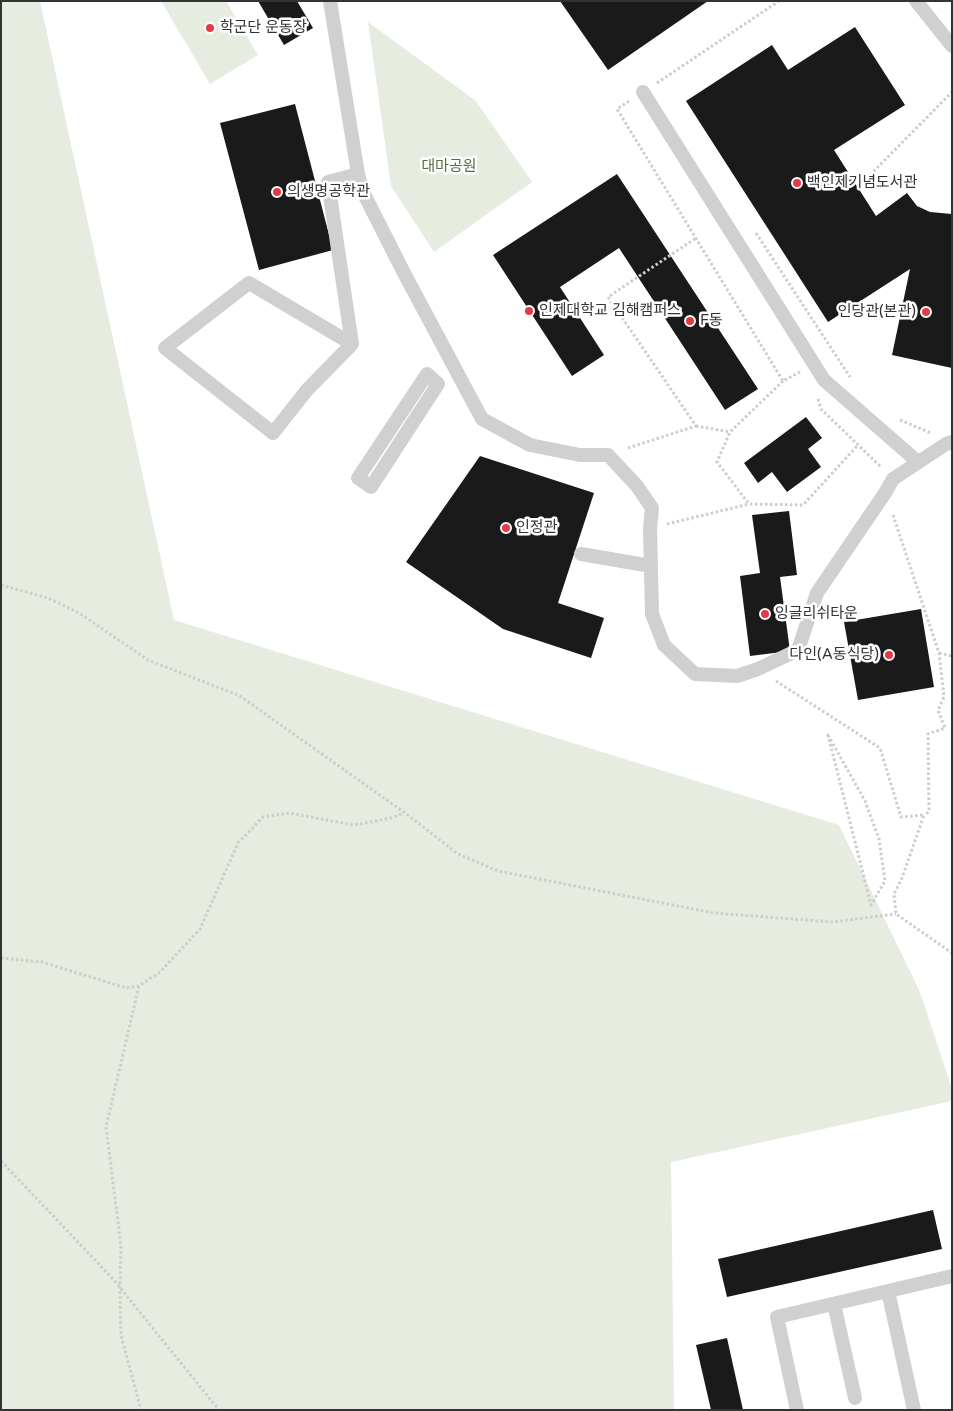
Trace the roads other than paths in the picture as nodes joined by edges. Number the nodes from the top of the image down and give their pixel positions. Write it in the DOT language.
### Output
graph roads {
  1 [pos="330,1"];
  2 [pos="916,1"];
  3 [pos="952,46"];
  4 [pos="637,96"];
  5 [pos="358,174"];
  6 [pos="352,344"];
  7 [pos="454,368"];
  8 [pos="434,380"];
  9 [pos="949,443"];
  10 [pos="918,462"];
  11 [pos="581,554"];
  12 [pos="651,566"];
  13 [pos="952,1276"];
  14 [pos="888,1291"];
  15 [pos="834,1304"];
  16 [pos="855,1398"];
  17 [pos="797,1410"];
  18 [pos="914,1410"];
  1 -- 5 [label="lane"];
  2 -- 3 [label="lane"];
  4 -- 10 [label="lane"];
  5 -- 6 [label="lane"];
  5 -- 7 [label="lane"];
  6 -- 6 [label="lane"];
  7 -- 8 [label="lane"];
  7 -- 12 [label="lane"];
  8 -- 8 [label="lane"];
  9 -- 10 [label="lane"];
  10 -- 12 [label="lane"];
  11 -- 12 [label="lane"];
  13 -- 14 [label="lane"];
  14 -- 15 [label="lane"];
  14 -- 18 [label="lane"];
  15 -- 16 [label="lane"];
  15 -- 17 [label="lane"];
}
